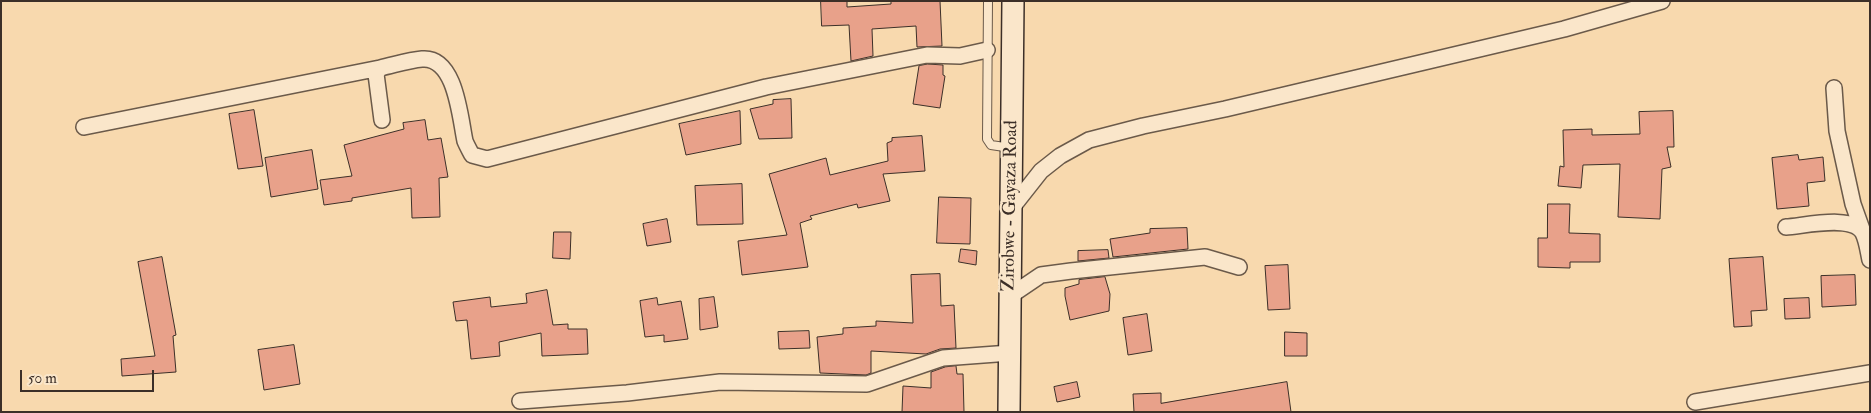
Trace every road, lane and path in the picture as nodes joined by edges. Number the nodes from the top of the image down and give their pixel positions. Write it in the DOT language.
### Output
graph roads {
  1 [pos="988,1"];
  2 [pos="1013,1"];
  3 [pos="1662,1"];
  4 [pos="987,50"];
  5 [pos="380,68"];
  6 [pos="1834,88"];
  7 [pos="382,120"];
  8 [pos="84,127"];
  9 [pos="1012,148"];
  10 [pos="1010,209"];
  11 [pos="1786,228"];
  12 [pos="1863,232"];
  13 [pos="1870,260"];
  14 [pos="1239,267"];
  15 [pos="1010,296"];
  16 [pos="1010,352"];
  17 [pos="1870,373"];
  18 [pos="520,401"];
  19 [pos="1695,402"];
  20 [pos="1009,412"];
  1 -- 4 [label="lane"];
  2 -- 9 [label="street, Zirobwe - Gayaza Road"];
  3 -- 10 [label="street"];
  4 -- 5 [label="street"];
  4 -- 9 [label="lane"];
  5 -- 7 [label="street"];
  5 -- 8 [label="street"];
  6 -- 12 [label="street"];
  9 -- 10 [label="street, Zirobwe - Gayaza Road"];
  10 -- 15 [label="street, Zirobwe - Gayaza Road"];
  11 -- 12 [label="street"];
  12 -- 13 [label="street"];
  14 -- 15 [label="street"];
  15 -- 16 [label="street, Zirobwe - Gayaza Road"];
  16 -- 18 [label="street"];
  16 -- 20 [label="street, Zirobwe - Gayaza Road"];
  17 -- 19 [label="street"];
}
